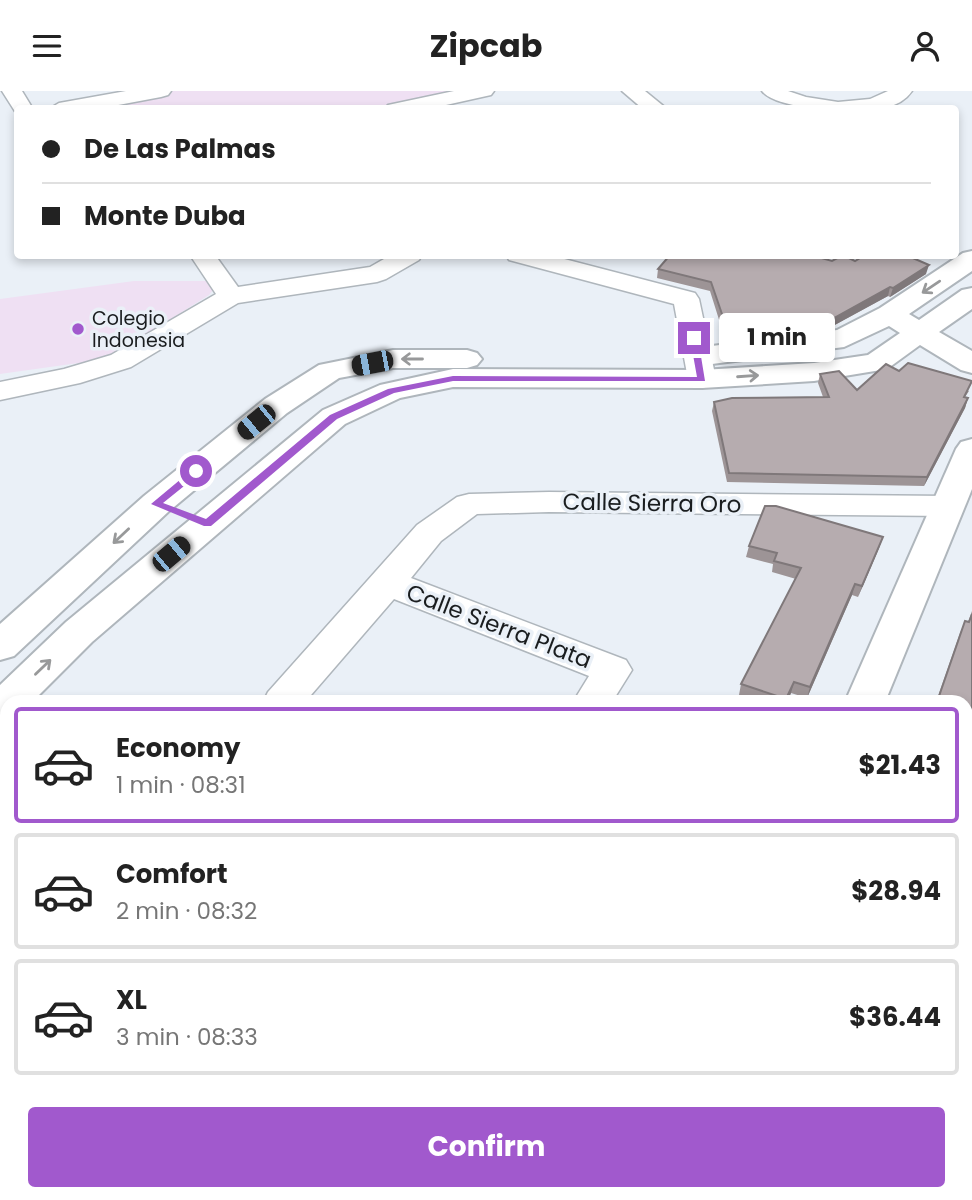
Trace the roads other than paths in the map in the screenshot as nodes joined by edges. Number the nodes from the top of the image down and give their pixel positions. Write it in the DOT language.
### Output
graph roads {
  1 [pos="161,91"];
  2 [pos="632,91"];
  3 [pos="772,91"];
  4 [pos="902,91"];
  5 [pos="474,93"];
  6 [pos="82,105"];
  7 [pos="416,105"];
  8 [pos="651,105"];
  9 [pos="819,105"];
  10 [pos="879,105"];
  11 [pos="205,259"];
  12 [pos="403,259"];
  13 [pos="533,259"];
  14 [pos="972,259"];
  15 [pos="231,296"];
  16 [pos="972,296"];
  17 [pos="890,314"];
  18 [pos="919,334"];
  19 [pos="972,364"];
  20 [pos="700,368"];
  21 [pos="0,391"];
  22 [pos="972,449"];
  23 [pos="156,504"];
  24 [pos="948,506"];
  25 [pos="208,523"];
  26 [pos="388,583"];
  27 [pos="5,637"];
  28 [pos="14,695"];
  29 [pos="288,695"];
  30 [pos="597,695"];
  31 [pos="867,695"];
  1 -- 6 [label="street"];
  2 -- 8 [label="street"];
  3 -- 9 [label="street"];
  4 -- 10 [label="street"];
  5 -- 7 [label="street"];
  11 -- 15 [label="street"];
  12 -- 15 [label="street"];
  13 -- 20 [label="street"];
  14 -- 17 [label="street, one-way"];
  15 -- 21 [label="street"];
  16 -- 18 [label="street"];
  17 -- 18 [label="street"];
  17 -- 20 [label="street"];
  18 -- 19 [label="street"];
  20 -- 18 [label="street, one-way"];
  20 -- 23 [label="street, one-way"];
  20 -- 25 [label="street"];
  22 -- 24 [label="street"];
  23 -- 25 [label="street"];
  23 -- 27 [label="street, one-way"];
  24 -- 26 [label="street, Calle Sierra Oro"];
  24 -- 31 [label="street"];
  28 -- 25 [label="street, one-way"];
  26 -- 29 [label="street, Calle Sierra Oro"];
  26 -- 30 [label="street, Calle Sierra Plata"];
}
